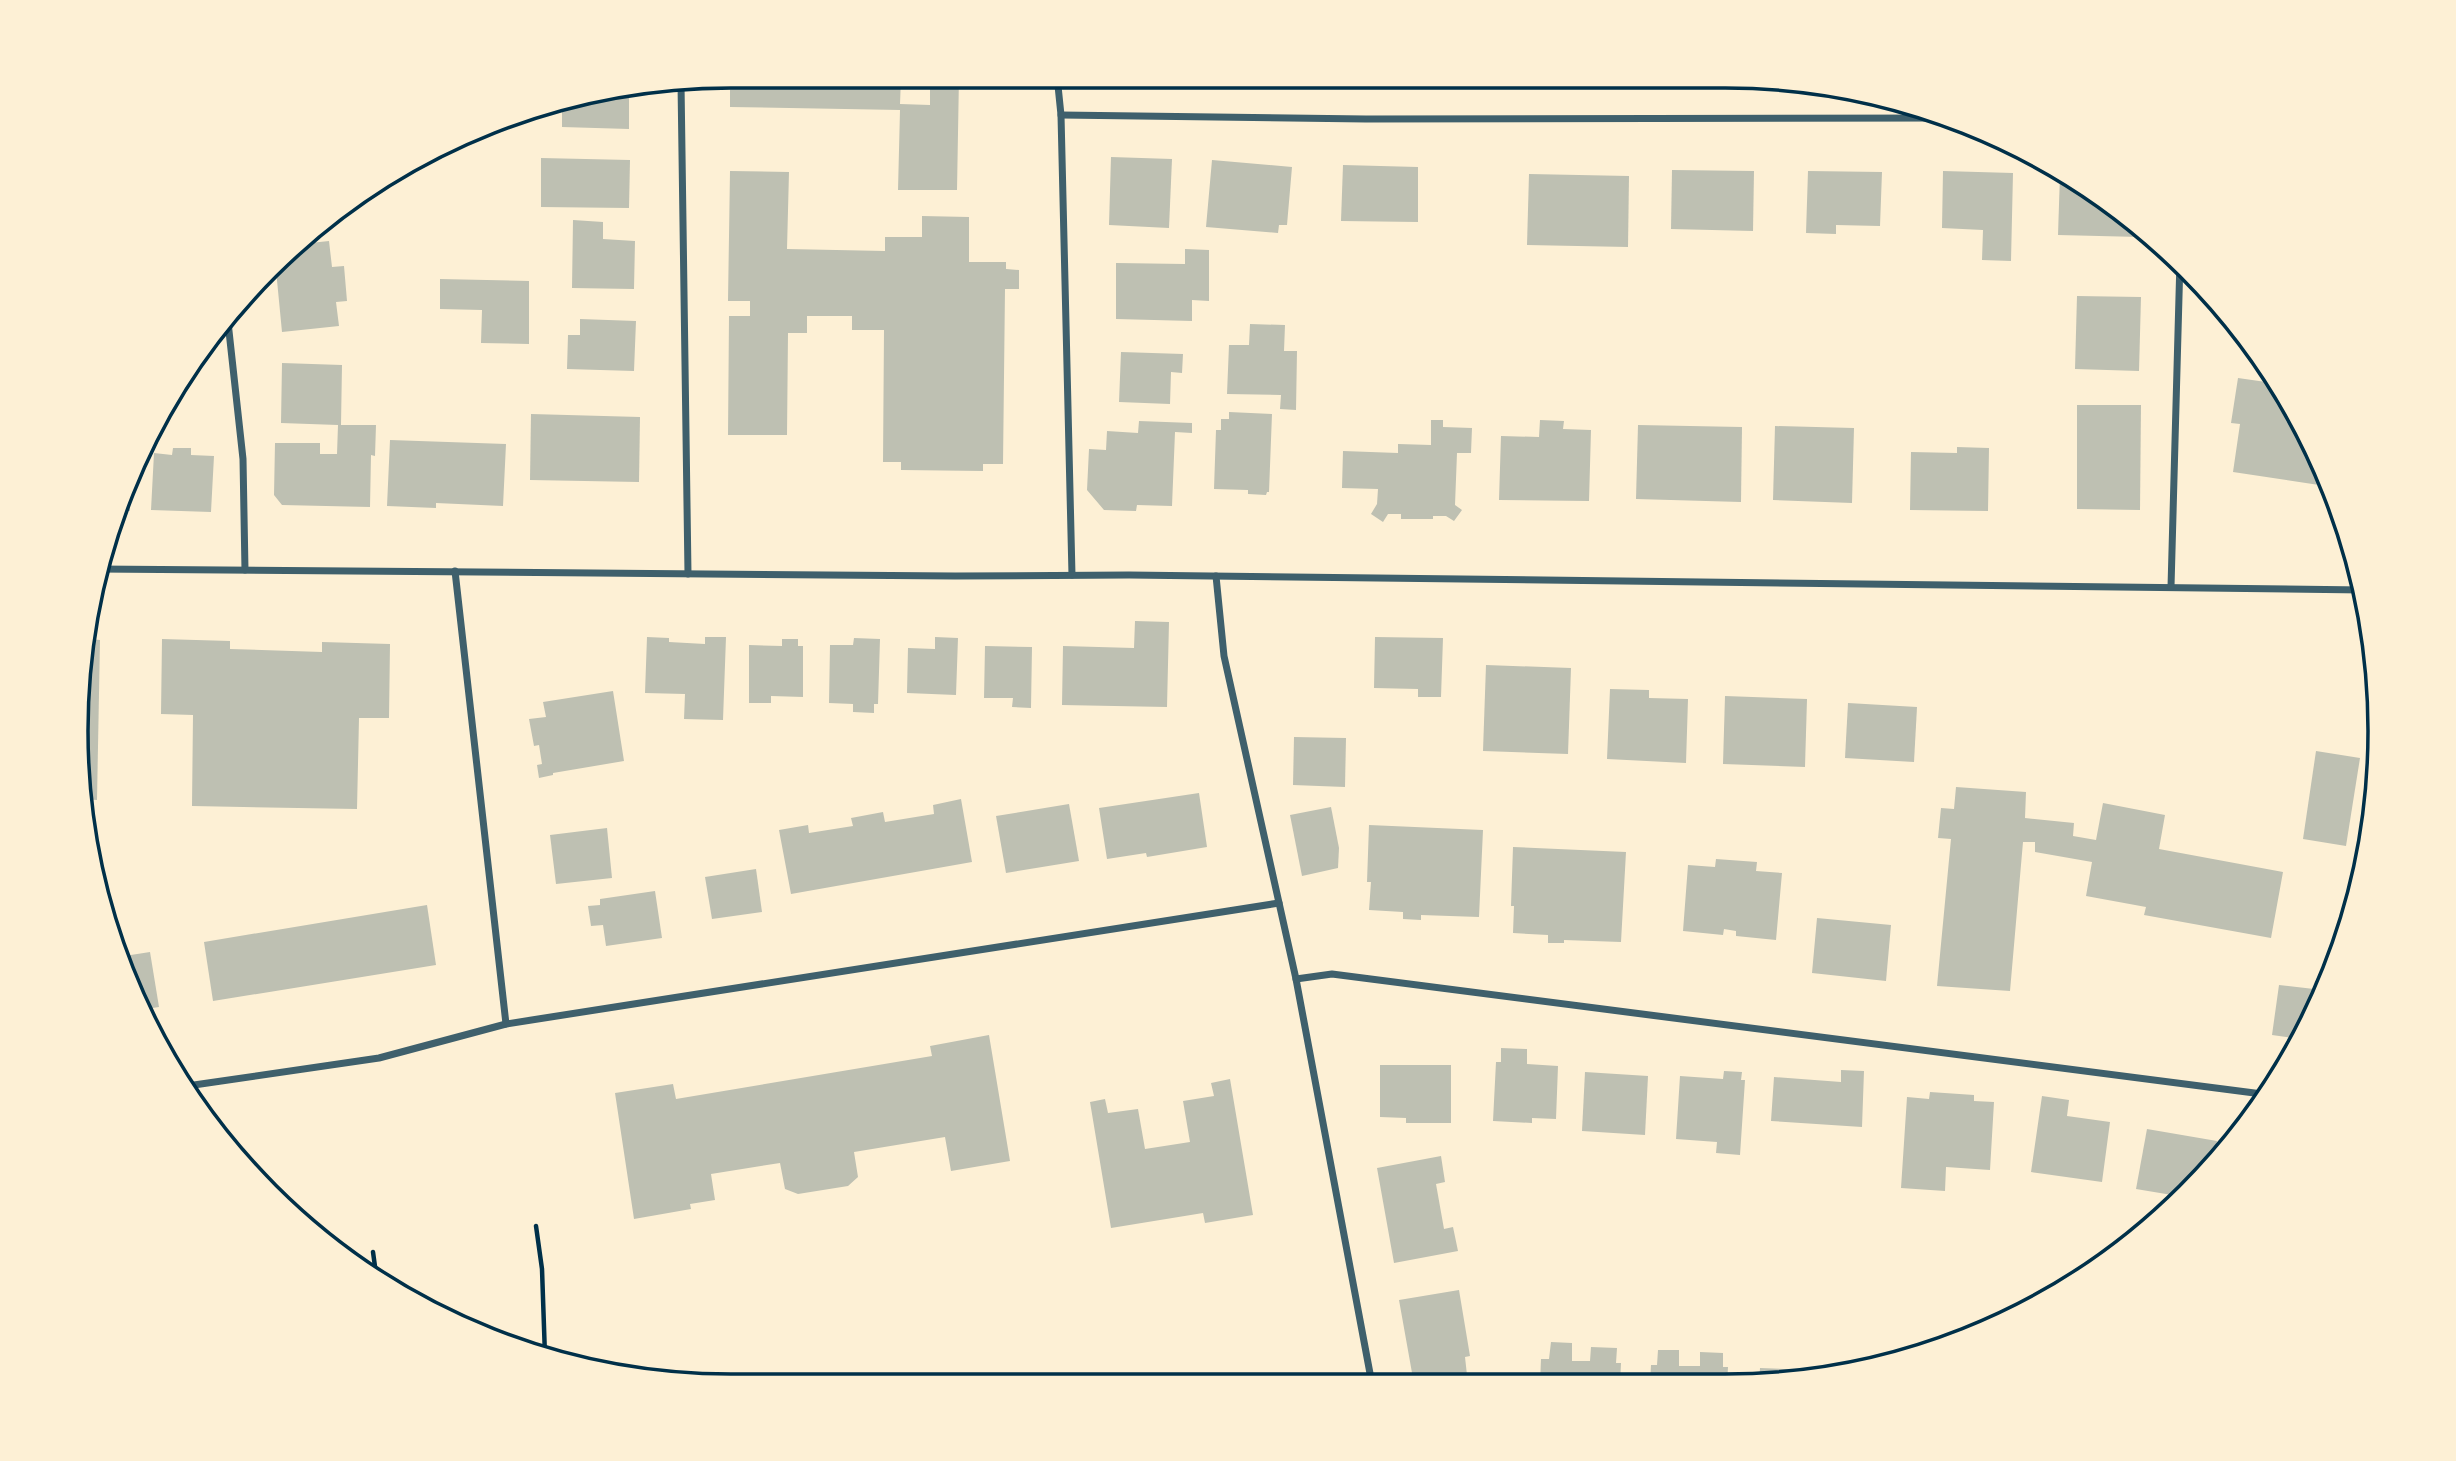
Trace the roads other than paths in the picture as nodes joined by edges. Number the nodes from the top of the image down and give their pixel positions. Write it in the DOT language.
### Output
graph roads {
  1 [pos="1058,88"];
  2 [pos="681,90"];
  3 [pos="1061,116"];
  4 [pos="1920,118"];
  5 [pos="2180,276"];
  6 [pos="229,329"];
  7 [pos="108,569"];
  8 [pos="245,570"];
  9 [pos="455,571"];
  10 [pos="688,574"];
  11 [pos="1072,575"];
  12 [pos="1216,576"];
  13 [pos="2171,587"];
  14 [pos="2353,590"];
  15 [pos="1279,903"];
  16 [pos="1296,979"];
  17 [pos="506,1024"];
  18 [pos="194,1085"];
  19 [pos="2256,1093"];
  20 [pos="1369,1374"];
  1 -- 3 [label="street"];
  2 -- 10 [label="street"];
  3 -- 4 [label="street"];
  3 -- 11 [label="street"];
  5 -- 13 [label="street"];
  6 -- 8 [label="street"];
  7 -- 8 [label="street"];
  8 -- 9 [label="street"];
  9 -- 10 [label="street"];
  9 -- 17 [label="street"];
  10 -- 11 [label="street"];
  11 -- 12 [label="street"];
  12 -- 13 [label="street"];
  12 -- 15 [label="street"];
  13 -- 14 [label="street"];
  15 -- 16 [label="street"];
  15 -- 17 [label="street"];
  16 -- 19 [label="street"];
  16 -- 20 [label="street"];
  17 -- 18 [label="street"];
}
